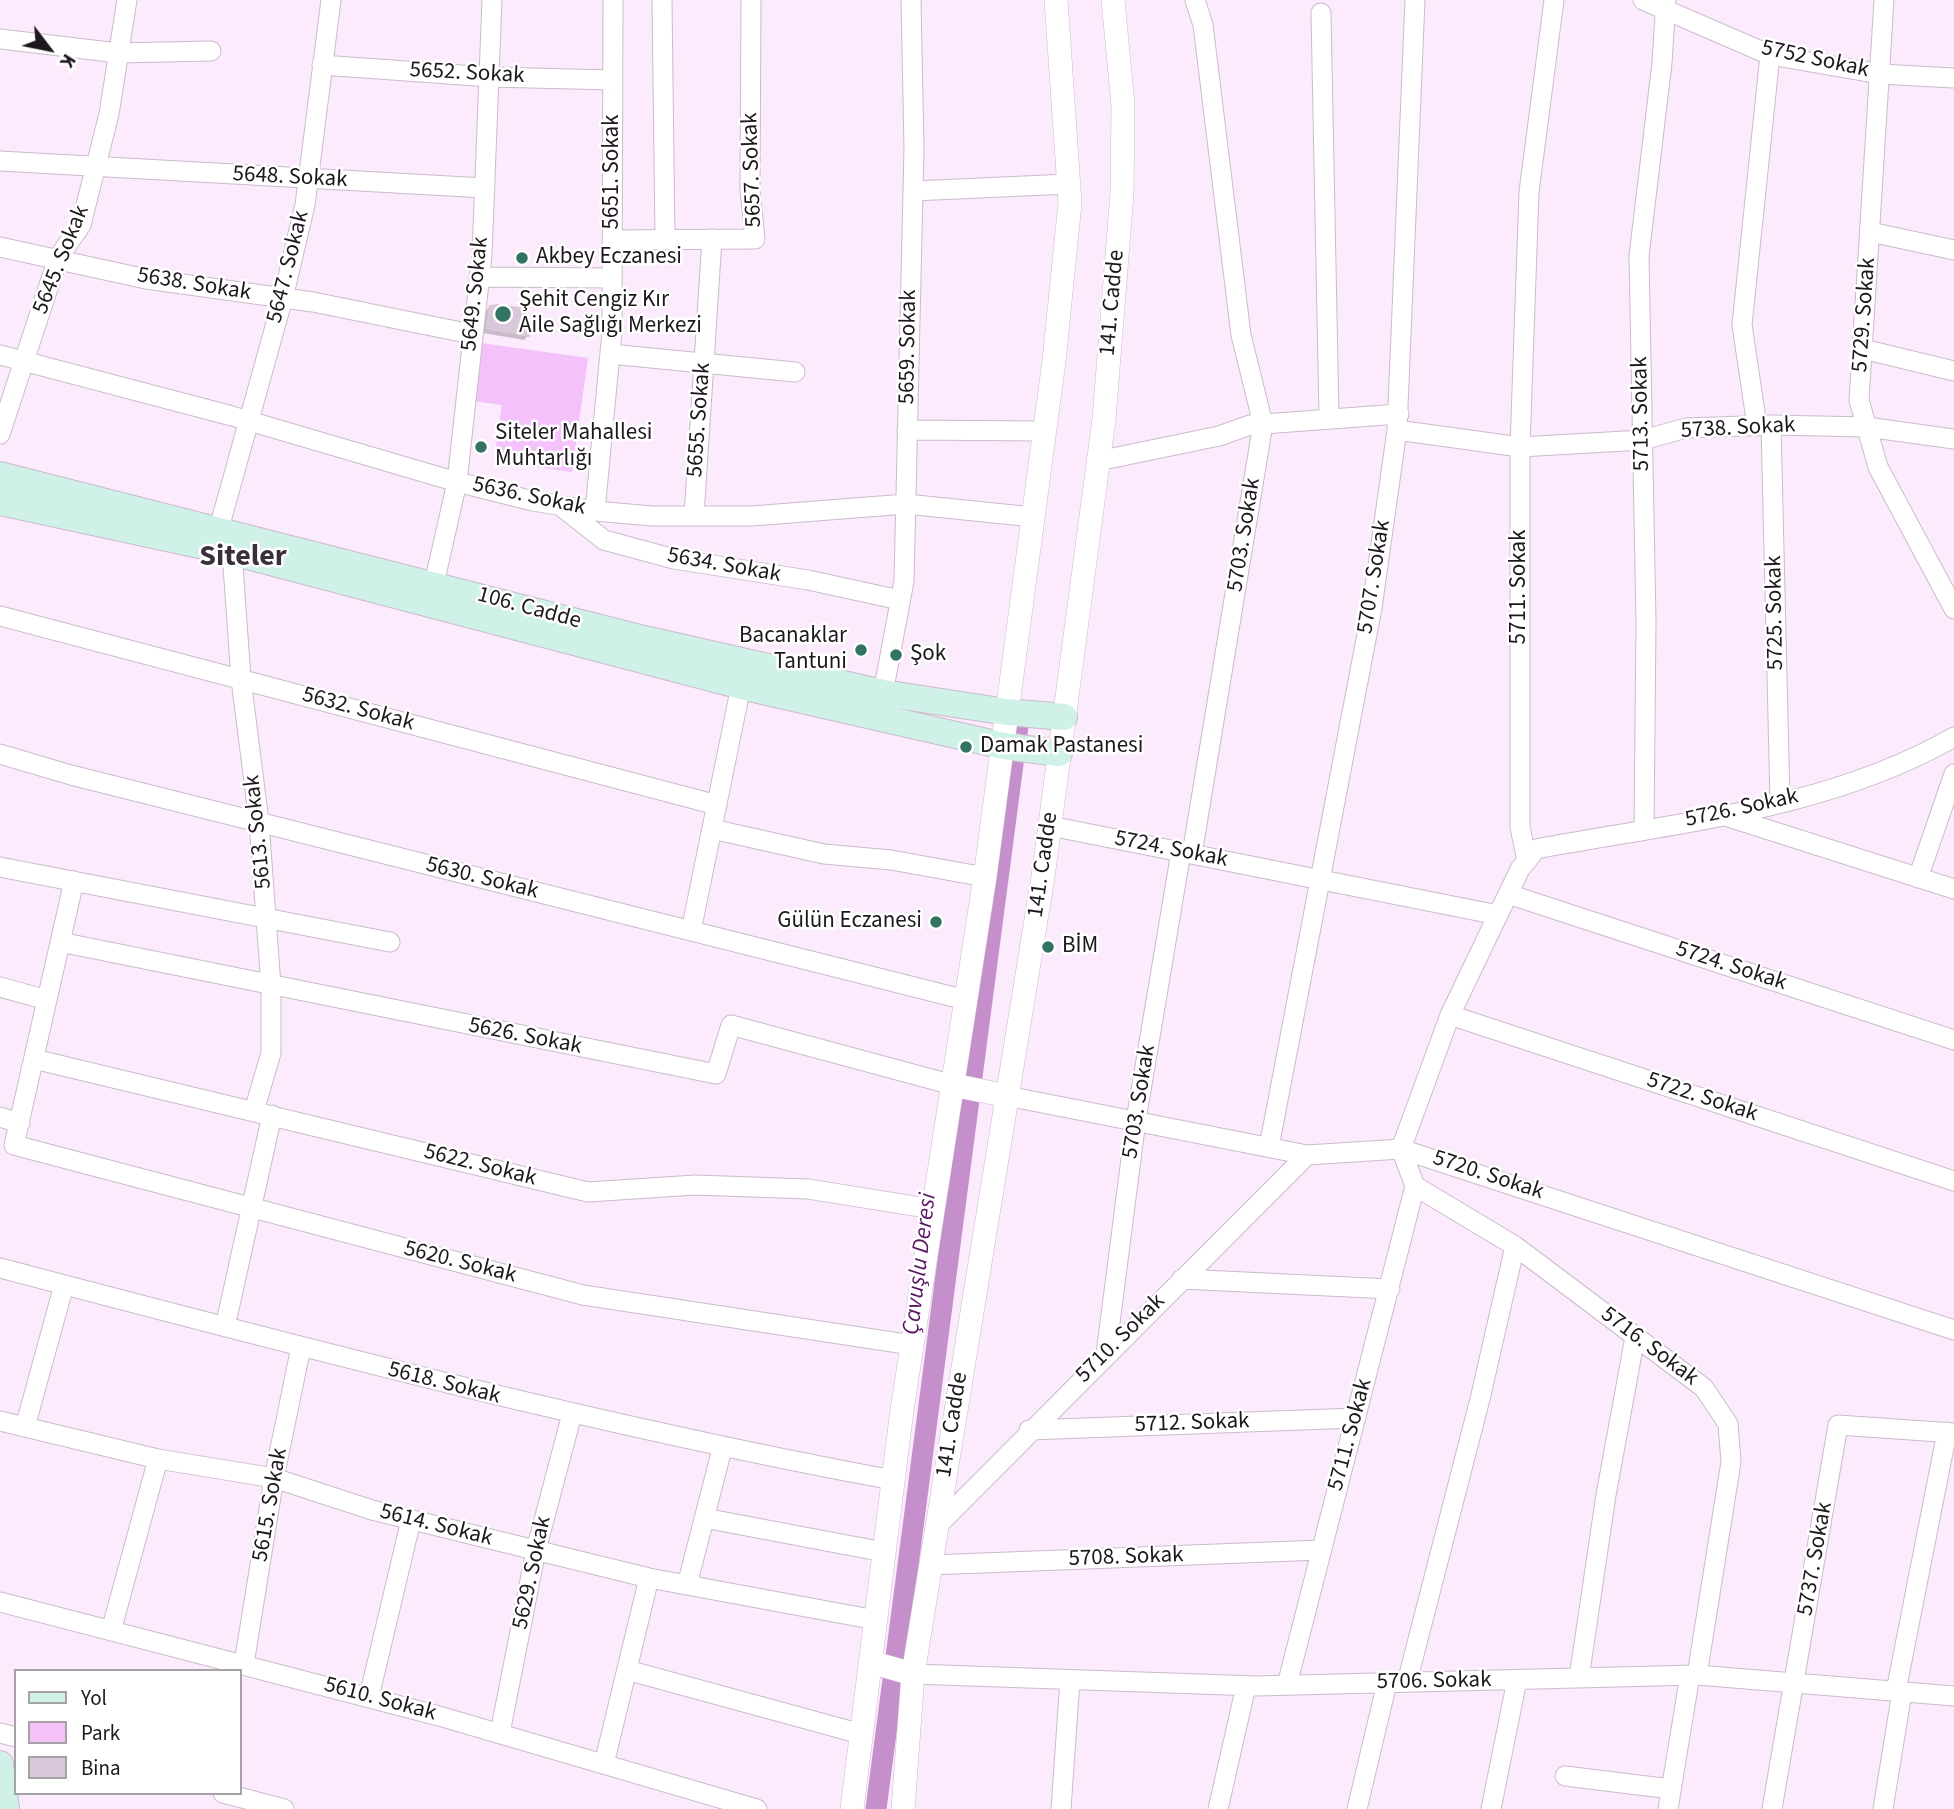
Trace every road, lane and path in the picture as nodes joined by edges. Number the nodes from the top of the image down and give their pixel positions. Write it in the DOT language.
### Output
graph roads {
  1 [pos="127,0"];
  2 [pos="331,0"];
  3 [pos="492,0"];
  4 [pos="613,0"];
  5 [pos="662,0"];
  6 [pos="751,0"];
  7 [pos="911,0"];
  8 [pos="1056,0"];
  9 [pos="1113,0"];
  10 [pos="1195,0"];
  11 [pos="1415,0"];
  12 [pos="1554,0"];
  13 [pos="1643,0"];
  14 [pos="1884,0"];
  15 [pos="1666,4"];
  16 [pos="1321,13"];
  17 [pos="0,39"];
  18 [pos="211,51"];
  19 [pos="118,53"];
  20 [pos="1770,55"];
  21 [pos="322,65"];
  22 [pos="1880,74"];
  23 [pos="490,77"];
  24 [pos="1954,78"];
  25 [pos="613,80"];
  26 [pos="0,161"];
  27 [pos="96,166"];
  28 [pos="308,180"];
  29 [pos="1069,184"];
  30 [pos="485,188"];
  31 [pos="913,191"];
  32 [pos="1870,232"];
  33 [pos="665,239"];
  34 [pos="712,239"];
  35 [pos="612,240"];
  36 [pos="0,247"];
  37 [pos="1954,250"];
  38 [pos="58,258"];
  39 [pos="479,277"];
  40 [pos="612,278"];
  41 [pos="283,298"];
  42 [pos="471,334"];
  43 [pos="1863,349"];
  44 [pos="610,354"];
  45 [pos="0,355"];
  46 [pos="23,360"];
  47 [pos="704,363"];
  48 [pos="1954,371"];
  49 [pos="795,372"];
  50 [pos="1329,417"];
  51 [pos="249,421"];
  52 [pos="1398,422"];
  53 [pos="1263,424"];
  54 [pos="1764,425"];
  55 [pos="1867,427"];
  56 [pos="907,430"];
  57 [pos="1044,431"];
  58 [pos="0,434"];
  59 [pos="1954,439"];
  60 [pos="1643,440"];
  61 [pos="1520,447"];
  62 [pos="1098,461"];
  63 [pos="0,475"];
  64 [pos="457,482"];
  65 [pos="0,502"];
  66 [pos="906,504"];
  67 [pos="558,505"];
  68 [pos="595,511"];
  69 [pos="694,516"];
  70 [pos="1033,517"];
  71 [pos="219,528"];
  72 [pos="232,552"];
  73 [pos="433,584"];
  74 [pos="900,600"];
  75 [pos="1954,609"];
  76 [pos="0,616"];
  77 [pos="241,679"];
  78 [pos="741,686"];
  79 [pos="883,693"];
  80 [pos="1007,712"];
  81 [pos="1056,716"];
  82 [pos="1951,741"];
  83 [pos="1003,745"];
  84 [pos="1049,753"];
  85 [pos="0,754"];
  86 [pos="1954,774"];
  87 [pos="1780,801"];
  88 [pos="717,805"];
  89 [pos="1721,815"];
  90 [pos="259,822"];
  91 [pos="1050,826"];
  92 [pos="712,829"];
  93 [pos="1644,829"];
  94 [pos="1186,853"];
  95 [pos="1527,861"];
  96 [pos="0,867"];
  97 [pos="985,877"];
  98 [pos="1319,878"];
  99 [pos="1918,878"];
  100 [pos="74,881"];
  101 [pos="1954,890"];
  102 [pos="1508,894"];
  103 [pos="1498,915"];
  104 [pos="267,919"];
  105 [pos="691,931"];
  106 [pos="60,942"];
  107 [pos="390,942"];
  108 [pos="271,986"];
  109 [pos="0,987"];
  110 [pos="47,1000"];
  111 [pos="966,1000"];
  112 [pos="1450,1015"];
  113 [pos="1954,1040"];
  114 [pos="34,1059"];
  115 [pos="953,1085"];
  116 [pos="1006,1096"];
  117 [pos="263,1113"];
  118 [pos="0,1117"];
  119 [pos="1136,1120"];
  120 [pos="20,1123"];
  121 [pos="1269,1147"];
  122 [pos="1401,1149"];
  123 [pos="1307,1155"];
  124 [pos="1954,1181"];
  125 [pos="1415,1186"];
  126 [pos="254,1209"];
  127 [pos="933,1209"];
  128 [pos="1515,1247"];
  129 [pos="0,1268"];
  130 [pos="1181,1279"];
  131 [pos="64,1285"];
  132 [pos="1390,1289"];
  133 [pos="225,1327"];
  134 [pos="1954,1330"];
  135 [pos="1635,1337"];
  136 [pos="912,1345"];
  137 [pos="301,1347"];
  138 [pos="1106,1354"];
  139 [pos="572,1414"];
  140 [pos="1356,1418"];
  141 [pos="0,1421"];
  142 [pos="25,1427"];
  143 [pos="1029,1430"];
  144 [pos="1951,1432"];
  145 [pos="722,1448"];
  146 [pos="158,1459"];
  147 [pos="274,1478"];
  148 [pos="893,1480"];
  149 [pos="704,1518"];
  150 [pos="411,1520"];
  151 [pos="937,1526"];
  152 [pos="536,1550"];
  153 [pos="1321,1550"];
  154 [pos="884,1552"];
  155 [pos="930,1565"];
  156 [pos="649,1578"];
  157 [pos="687,1585"];
  158 [pos="0,1602"];
  159 [pos="876,1620"];
  160 [pos="110,1631"];
  161 [pos="871,1662"];
  162 [pos="244,1664"];
  163 [pos="627,1670"];
  164 [pos="912,1674"];
  165 [pos="1694,1675"];
  166 [pos="1579,1678"];
  167 [pos="1070,1679"];
  168 [pos="1517,1679"];
  169 [pos="1397,1682"];
  170 [pos="1792,1683"];
  171 [pos="1287,1685"];
  172 [pos="1246,1686"];
  173 [pos="1899,1692"];
  174 [pos="1954,1696"];
  175 [pos="369,1697"];
  176 [pos="500,1733"];
  177 [pos="861,1734"];
  178 [pos="0,1764"];
  179 [pos="604,1764"];
  180 [pos="1565,1776"];
  181 [pos="1671,1789"];
  182 [pos="231,1795"];
  183 [pos="6,1809"];
  184 [pos="284,1809"];
  185 [pos="757,1809"];
  186 [pos="852,1809"];
  187 [pos="903,1809"];
  188 [pos="1061,1809"];
  189 [pos="1218,1809"];
  190 [pos="1357,1809"];
  191 [pos="1491,1809"];
  192 [pos="1668,1809"];
  193 [pos="1772,1809"];
  194 [pos="1883,1809"];
  1 -- 19 [label="street, 5645. Sokak"];
  2 -- 21 [label="street, 5647. Sokak"];
  3 -- 23 [label="street, 5649. Sokak"];
  4 -- 25 [label="street, 5651. Sokak"];
  5 -- 33 [label="street"];
  6 -- 34 [label="street, 5657. Sokak"];
  7 -- 31 [label="street, 5659. Sokak"];
  8 -- 29 [label="street"];
  9 -- 62 [label="street, 141. Cadde"];
  10 -- 53 [label="street"];
  11 -- 52 [label="street, 5707. Sokak"];
  12 -- 61 [label="street, 5711. Sokak"];
  13 -- 15 [label="street, 5752 Sokak"];
  14 -- 22 [label="street, 5729. Sokak"];
  15 -- 20 [label="street, 5752 Sokak"];
  15 -- 60 [label="street, 5713. Sokak"];
  16 -- 50 [label="street"];
  17 -- 19 [label="street"];
  18 -- 19 [label="street"];
  19 -- 27 [label="street, 5645. Sokak"];
  20 -- 22 [label="street, 5752 Sokak"];
  20 -- 54 [label="street, 5725. Sokak"];
  21 -- 23 [label="street, 5652. Sokak"];
  21 -- 28 [label="street, 5647. Sokak"];
  22 -- 24 [label="street, 5752 Sokak"];
  22 -- 32 [label="street, 5729. Sokak"];
  23 -- 25 [label="street, 5652. Sokak"];
  23 -- 30 [label="street, 5649. Sokak"];
  25 -- 35 [label="street, 5651. Sokak"];
  26 -- 27 [label="street, 5648. Sokak"];
  27 -- 28 [label="street, 5648. Sokak"];
  27 -- 38 [label="street, 5645. Sokak"];
  28 -- 30 [label="street, 5648. Sokak"];
  28 -- 41 [label="street, 5647. Sokak"];
  29 -- 31 [label="street"];
  29 -- 57 [label="street"];
  30 -- 39 [label="street, 5649. Sokak"];
  31 -- 56 [label="street, 5659. Sokak"];
  32 -- 37 [label="street"];
  32 -- 43 [label="street, 5729. Sokak"];
  33 -- 34 [label="street, 5657. Sokak"];
  33 -- 35 [label="street, 5657. Sokak"];
  34 -- 47 [label="street, 5655. Sokak"];
  35 -- 40 [label="street, 5651. Sokak"];
  36 -- 38 [label="street, 5638. Sokak"];
  38 -- 41 [label="street, 5638. Sokak"];
  38 -- 46 [label="street, 5645. Sokak"];
  39 -- 40 [label="street"];
  39 -- 42 [label="street, 5649. Sokak"];
  40 -- 44 [label="street, 5651. Sokak"];
  41 -- 42 [label="street, 5638. Sokak"];
  41 -- 51 [label="street, 5647. Sokak"];
  42 -- 64 [label="street, 5649. Sokak"];
  43 -- 48 [label="street"];
  43 -- 55 [label="street, 5729. Sokak"];
  44 -- 47 [label="street"];
  44 -- 68 [label="street, 5651. Sokak"];
  45 -- 46 [label="street, 5636. Sokak"];
  46 -- 51 [label="street, 5636. Sokak"];
  46 -- 58 [label="street, 5645. Sokak"];
  47 -- 49 [label="street"];
  47 -- 69 [label="street, 5655. Sokak"];
  50 -- 52 [label="street, 5738. Sokak"];
  50 -- 53 [label="street, 5738. Sokak"];
  51 -- 64 [label="street, 5636. Sokak"];
  51 -- 71 [label="street, 5647. Sokak"];
  52 -- 61 [label="street, 5738. Sokak"];
  52 -- 98 [label="street, 5707. Sokak"];
  53 -- 62 [label="street, 5738. Sokak"];
  53 -- 94 [label="street, 5703. Sokak"];
  54 -- 55 [label="street, 5738. Sokak"];
  54 -- 60 [label="street, 5738. Sokak"];
  54 -- 87 [label="street, 5725. Sokak"];
  55 -- 59 [label="street, 5738. Sokak"];
  55 -- 75 [label="street, 5729. Sokak"];
  56 -- 57 [label="street"];
  56 -- 66 [label="street, 5659. Sokak"];
  57 -- 70 [label="street"];
  60 -- 61 [label="street, 5738. Sokak"];
  60 -- 93 [label="street, 5713. Sokak"];
  61 -- 95 [label="street, 5711. Sokak"];
  62 -- 81 [label="street, 141. Cadde"];
  63 -- 71 [label="main road, 106. Cadde"];
  64 -- 67 [label="street, 5636. Sokak"];
  64 -- 73 [label="street, 5649. Sokak"];
  65 -- 72 [label="main road, 106. Cadde"];
  66 -- 69 [label="street, 5636. Sokak"];
  66 -- 70 [label="street, 5636. Sokak"];
  66 -- 74 [label="street, 5659. Sokak"];
  67 -- 68 [label="street, 5636. Sokak"];
  67 -- 74 [label="street, 5634. Sokak"];
  68 -- 69 [label="street, 5636. Sokak"];
  70 -- 80 [label="street"];
  71 -- 73 [label="main road, 106. Cadde"];
  72 -- 77 [label="street, 5613. Sokak"];
  72 -- 78 [label="main road, 106. Cadde"];
  73 -- 79 [label="main road, 106. Cadde"];
  74 -- 79 [label="street, 5659. Sokak"];
  76 -- 77 [label="street, 5632. Sokak"];
  77 -- 88 [label="street, 5632. Sokak"];
  77 -- 90 [label="street, 5613. Sokak"];
  78 -- 83 [label="main road, 106. Cadde"];
  78 -- 88 [label="street"];
  79 -- 80 [label="main road, 106. Cadde"];
  80 -- 81 [label="main road, 106. Cadde"];
  80 -- 83 [label="street"];
  81 -- 84 [label="street, 141. Cadde"];
  82 -- 87 [label="street, 5726. Sokak"];
  83 -- 84 [label="main road, 106. Cadde"];
  83 -- 97 [label="street"];
  84 -- 91 [label="street, 141. Cadde"];
  85 -- 90 [label="street, 5630. Sokak"];
  86 -- 99 [label="street"];
  87 -- 89 [label="street, 5726. Sokak"];
  88 -- 92 [label="street"];
  89 -- 93 [label="street, 5726. Sokak"];
  89 -- 99 [label="street"];
  90 -- 104 [label="street, 5613. Sokak"];
  90 -- 105 [label="street, 5630. Sokak"];
  91 -- 94 [label="street, 5724. Sokak"];
  91 -- 116 [label="street, 141. Cadde"];
  92 -- 97 [label="street"];
  92 -- 105 [label="street"];
  93 -- 95 [label="street, 5726. Sokak"];
  94 -- 98 [label="street, 5724. Sokak"];
  94 -- 119 [label="street, 5703. Sokak"];
  95 -- 102 [label="street"];
  96 -- 100 [label="street"];
  97 -- 111 [label="street"];
  98 -- 103 [label="street, 5724. Sokak"];
  98 -- 121 [label="street, 5707. Sokak"];
  99 -- 101 [label="street"];
  100 -- 104 [label="street"];
  100 -- 106 [label="street"];
  102 -- 103 [label="street"];
  102 -- 113 [label="street, 5724. Sokak"];
  103 -- 112 [label="street"];
  104 -- 107 [label="street"];
  104 -- 108 [label="street, 5613. Sokak"];
  105 -- 111 [label="street, 5630. Sokak"];
  106 -- 108 [label="street, 5626. Sokak"];
  106 -- 110 [label="street"];
  108 -- 115 [label="street, 5626. Sokak"];
  108 -- 117 [label="street, 5613. Sokak"];
  109 -- 110 [label="street"];
  110 -- 114 [label="street"];
  111 -- 115 [label="street"];
  112 -- 122 [label="street"];
  112 -- 124 [label="street, 5722. Sokak"];
  114 -- 117 [label="street, 5622. Sokak"];
  114 -- 120 [label="street"];
  115 -- 116 [label="street"];
  115 -- 127 [label="street"];
  116 -- 119 [label="street, 5720. Sokak"];
  116 -- 151 [label="street, 141. Cadde"];
  117 -- 126 [label="street, 5613. Sokak"];
  117 -- 127 [label="street, 5622. Sokak"];
  118 -- 120 [label="street"];
  119 -- 121 [label="street, 5720. Sokak"];
  119 -- 138 [label="street, 5703. Sokak"];
  120 -- 126 [label="street, 5620. Sokak"];
  121 -- 123 [label="street, 5720. Sokak"];
  122 -- 123 [label="street, 5720. Sokak"];
  122 -- 125 [label="street"];
  122 -- 134 [label="street, 5720. Sokak"];
  123 -- 130 [label="street, 5710. Sokak"];
  125 -- 128 [label="street, 5716. Sokak"];
  125 -- 132 [label="street, 5711. Sokak"];
  126 -- 133 [label="street, 5613. Sokak"];
  126 -- 136 [label="street, 5620. Sokak"];
  127 -- 136 [label="street"];
  128 -- 135 [label="street, 5716. Sokak"];
  128 -- 169 [label="street"];
  129 -- 131 [label="street, 5618. Sokak"];
  130 -- 132 [label="street"];
  130 -- 138 [label="street, 5710. Sokak"];
  131 -- 133 [label="street, 5618. Sokak"];
  131 -- 142 [label="street"];
  132 -- 140 [label="street, 5711. Sokak"];
  133 -- 137 [label="street, 5618. Sokak"];
  135 -- 165 [label="street, 5716. Sokak"];
  135 -- 166 [label="street"];
  136 -- 148 [label="street"];
  137 -- 139 [label="street, 5618. Sokak"];
  137 -- 147 [label="street, 5615. Sokak"];
  138 -- 143 [label="street, 5710. Sokak"];
  139 -- 145 [label="street, 5618. Sokak"];
  139 -- 152 [label="street, 5629. Sokak"];
  140 -- 143 [label="street, 5712. Sokak"];
  140 -- 153 [label="street, 5711. Sokak"];
  141 -- 142 [label="street, 5614. Sokak"];
  142 -- 146 [label="street, 5614. Sokak"];
  143 -- 151 [label="street, 5710. Sokak"];
  144 -- 170 [label="street, 5737. Sokak"];
  144 -- 173 [label="street"];
  145 -- 148 [label="street, 5618. Sokak"];
  145 -- 149 [label="street"];
  146 -- 147 [label="street, 5614. Sokak"];
  146 -- 160 [label="street"];
  147 -- 150 [label="street, 5614. Sokak"];
  147 -- 162 [label="street, 5615. Sokak"];
  148 -- 154 [label="street"];
  149 -- 154 [label="street"];
  149 -- 157 [label="street"];
  150 -- 152 [label="street, 5614. Sokak"];
  150 -- 175 [label="street"];
  151 -- 155 [label="street, 141. Cadde"];
  152 -- 156 [label="street, 5614. Sokak"];
  152 -- 176 [label="street, 5629. Sokak"];
  153 -- 155 [label="street, 5708. Sokak"];
  153 -- 171 [label="street, 5711. Sokak"];
  154 -- 159 [label="street"];
  155 -- 164 [label="street, 141. Cadde"];
  156 -- 157 [label="street, 5614. Sokak"];
  156 -- 163 [label="street"];
  157 -- 159 [label="street, 5614. Sokak"];
  158 -- 160 [label="street, 5610. Sokak"];
  159 -- 161 [label="street"];
  160 -- 162 [label="street, 5610. Sokak"];
  161 -- 164 [label="street"];
  161 -- 177 [label="street"];
  162 -- 175 [label="street, 5610. Sokak"];
  163 -- 177 [label="street"];
  163 -- 179 [label="street"];
  164 -- 167 [label="street, 5706. Sokak"];
  164 -- 187 [label="street, 141. Cadde"];
  165 -- 166 [label="street, 5706. Sokak"];
  165 -- 170 [label="street, 5706. Sokak"];
  165 -- 181 [label="street, 5716. Sokak"];
  166 -- 168 [label="street, 5706. Sokak"];
  167 -- 172 [label="street, 5706. Sokak"];
  167 -- 188 [label="street"];
  168 -- 169 [label="street, 5706. Sokak"];
  168 -- 191 [label="street"];
  169 -- 171 [label="street, 5706. Sokak"];
  169 -- 190 [label="street"];
  170 -- 173 [label="street, 5706. Sokak"];
  170 -- 193 [label="street, 5737. Sokak"];
  171 -- 172 [label="street, 5706. Sokak"];
  172 -- 189 [label="street"];
  173 -- 174 [label="street, 5706. Sokak"];
  173 -- 194 [label="street"];
  175 -- 176 [label="street, 5610. Sokak"];
  176 -- 179 [label="street, 5610. Sokak"];
  177 -- 186 [label="street"];
  178 -- 183 [label="main road"];
  179 -- 185 [label="street, 5610. Sokak"];
  180 -- 181 [label="street"];
  181 -- 192 [label="street, 5716. Sokak"];
  182 -- 184 [label="street"];
}
